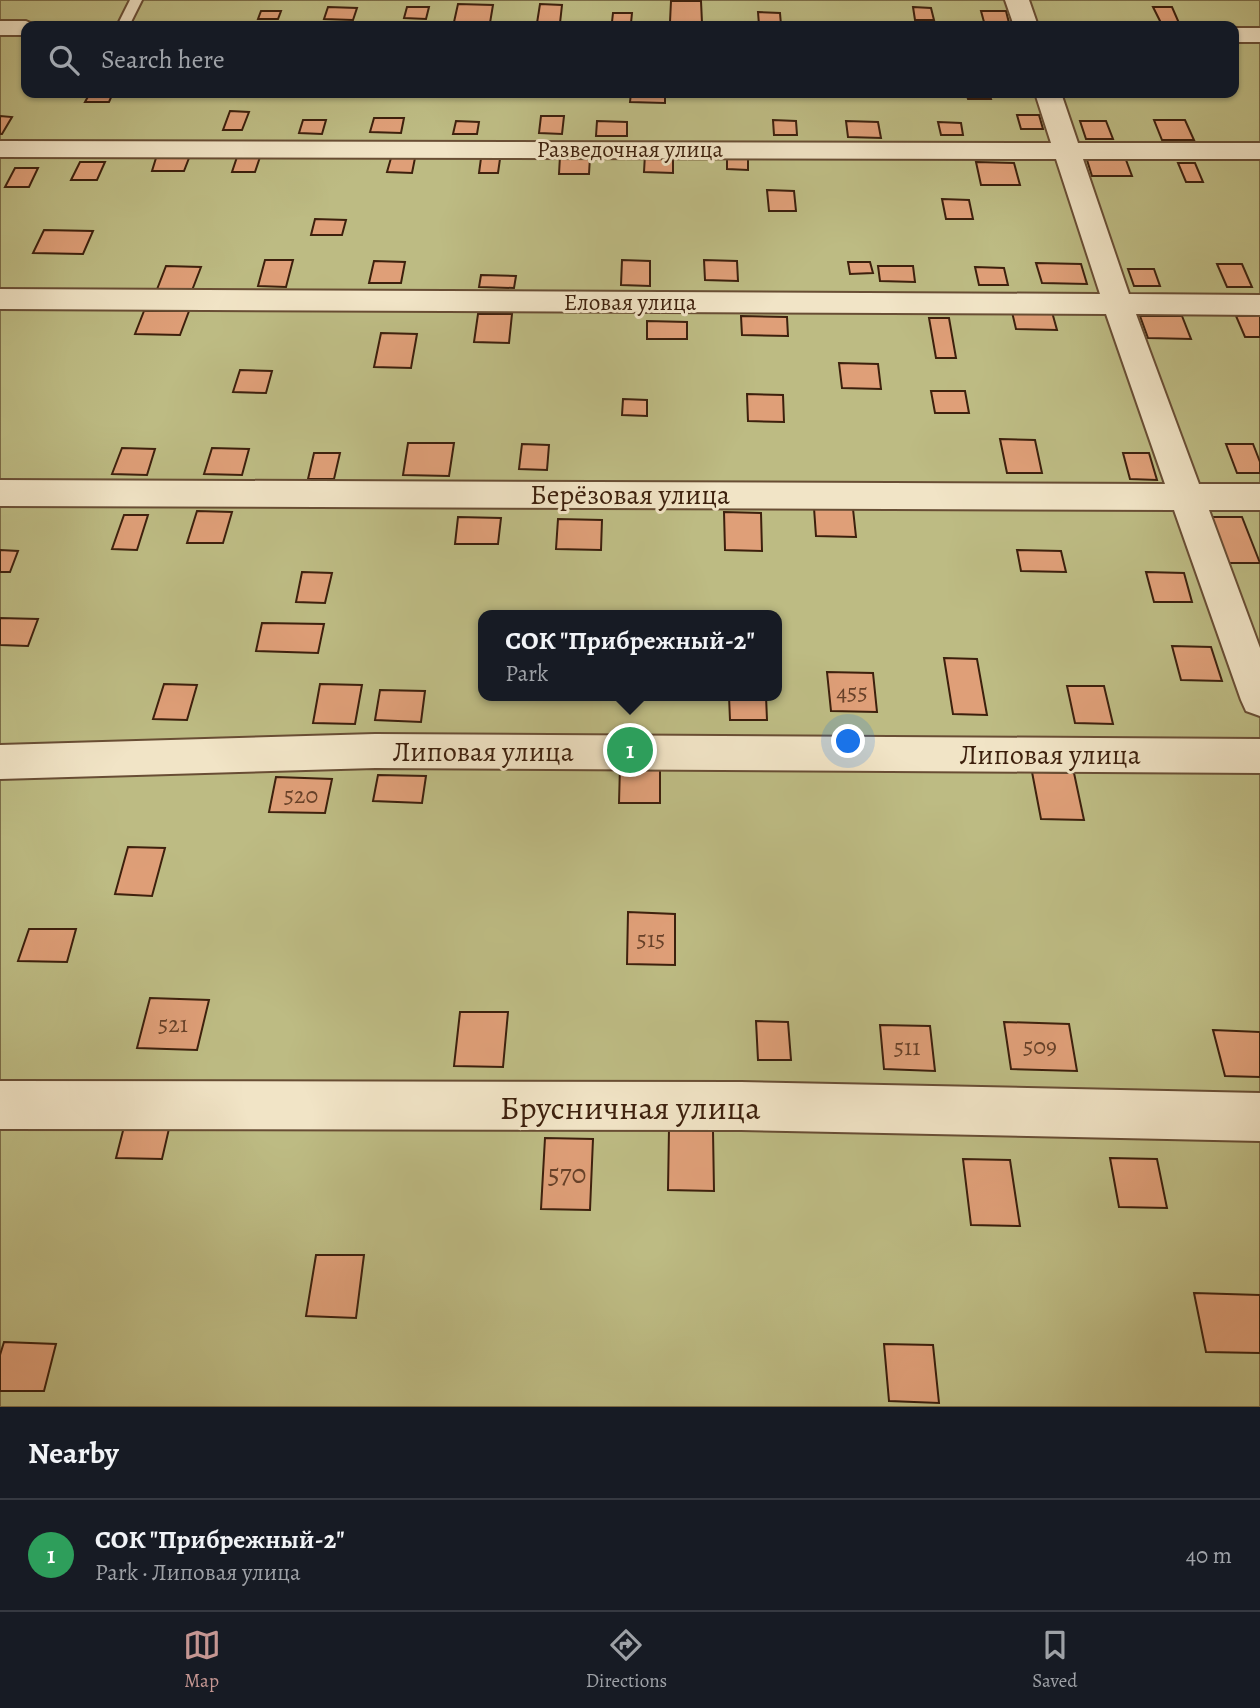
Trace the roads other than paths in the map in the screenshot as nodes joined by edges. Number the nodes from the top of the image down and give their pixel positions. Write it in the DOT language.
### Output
graph roads {
  1 [pos="136,0"];
  2 [pos="1017,0"];
  3 [pos="126,21"];
  4 [pos="1024,21"];
  5 [pos="0,28"];
  6 [pos="21,28"];
  7 [pos="1239,35"];
  8 [pos="1260,35"];
  9 [pos="1050,98"];
  10 [pos="0,149"];
  11 [pos="1067,149"];
  12 [pos="1260,151"];
  13 [pos="0,299"];
  14 [pos="1118,304"];
  15 [pos="1260,305"];
  16 [pos="0,493"];
  17 [pos="1187,497"];
  18 [pos="1260,497"];
  19 [pos="1260,699"];
  20 [pos="1260,756"];
  21 [pos="0,762"];
  22 [pos="0,1105"];
  23 [pos="1260,1116"];
  1 -- 3 [label="lane"];
  2 -- 4 [label="street"];
  5 -- 6 [label="street"];
  7 -- 8 [label="street"];
  9 -- 11 [label="street"];
  10 -- 11 [label="street, Разведочная улица"];
  11 -- 12 [label="street, Разведочная улица"];
  11 -- 14 [label="street"];
  13 -- 14 [label="street, Еловая улица"];
  14 -- 15 [label="street, Еловая улица"];
  14 -- 17 [label="street"];
  16 -- 17 [label="street, Берёзовая улица"];
  17 -- 18 [label="street, Берёзовая улица"];
  17 -- 19 [label="street"];
  20 -- 21 [label="street, Липовая улица"];
  22 -- 23 [label="street, Брусничная улица"];
}
